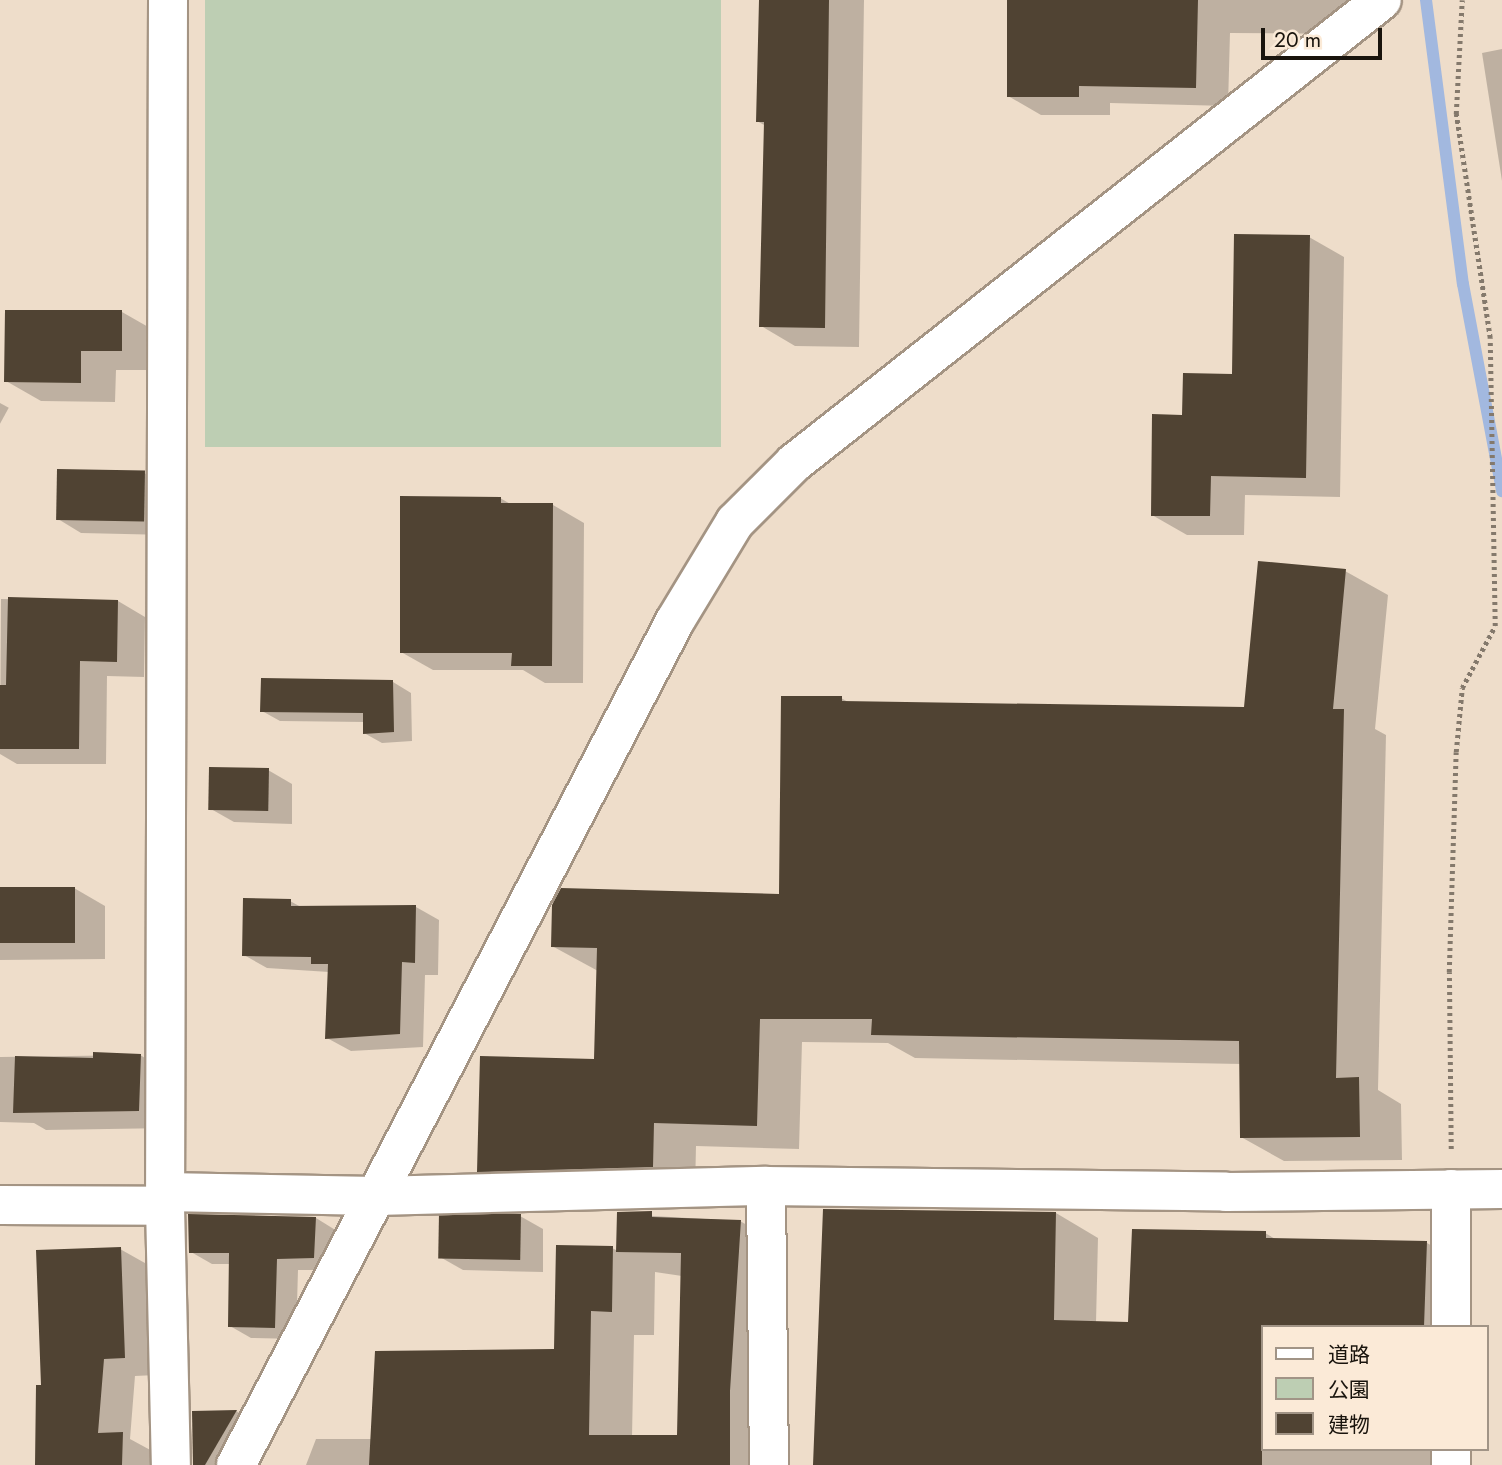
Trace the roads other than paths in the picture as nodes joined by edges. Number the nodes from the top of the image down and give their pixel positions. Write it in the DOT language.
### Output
graph roads {
  1 [pos="168,0"];
  2 [pos="1382,0"];
  3 [pos="766,1186"];
  4 [pos="1451,1189"];
  5 [pos="1502,1189"];
  6 [pos="376,1196"];
  7 [pos="165,1199"];
  8 [pos="0,1205"];
  9 [pos="1451,1325"];
  10 [pos="171,1465"];
  11 [pos="236,1465"];
  12 [pos="769,1465"];
  1 -- 7 [label="street"];
  2 -- 6 [label="street"];
  3 -- 4 [label="street"];
  3 -- 6 [label="street"];
  3 -- 12 [label="street"];
  4 -- 5 [label="street"];
  4 -- 9 [label="street"];
  6 -- 7 [label="street"];
  6 -- 11 [label="street"];
  7 -- 8 [label="street"];
  7 -- 10 [label="street"];
}
